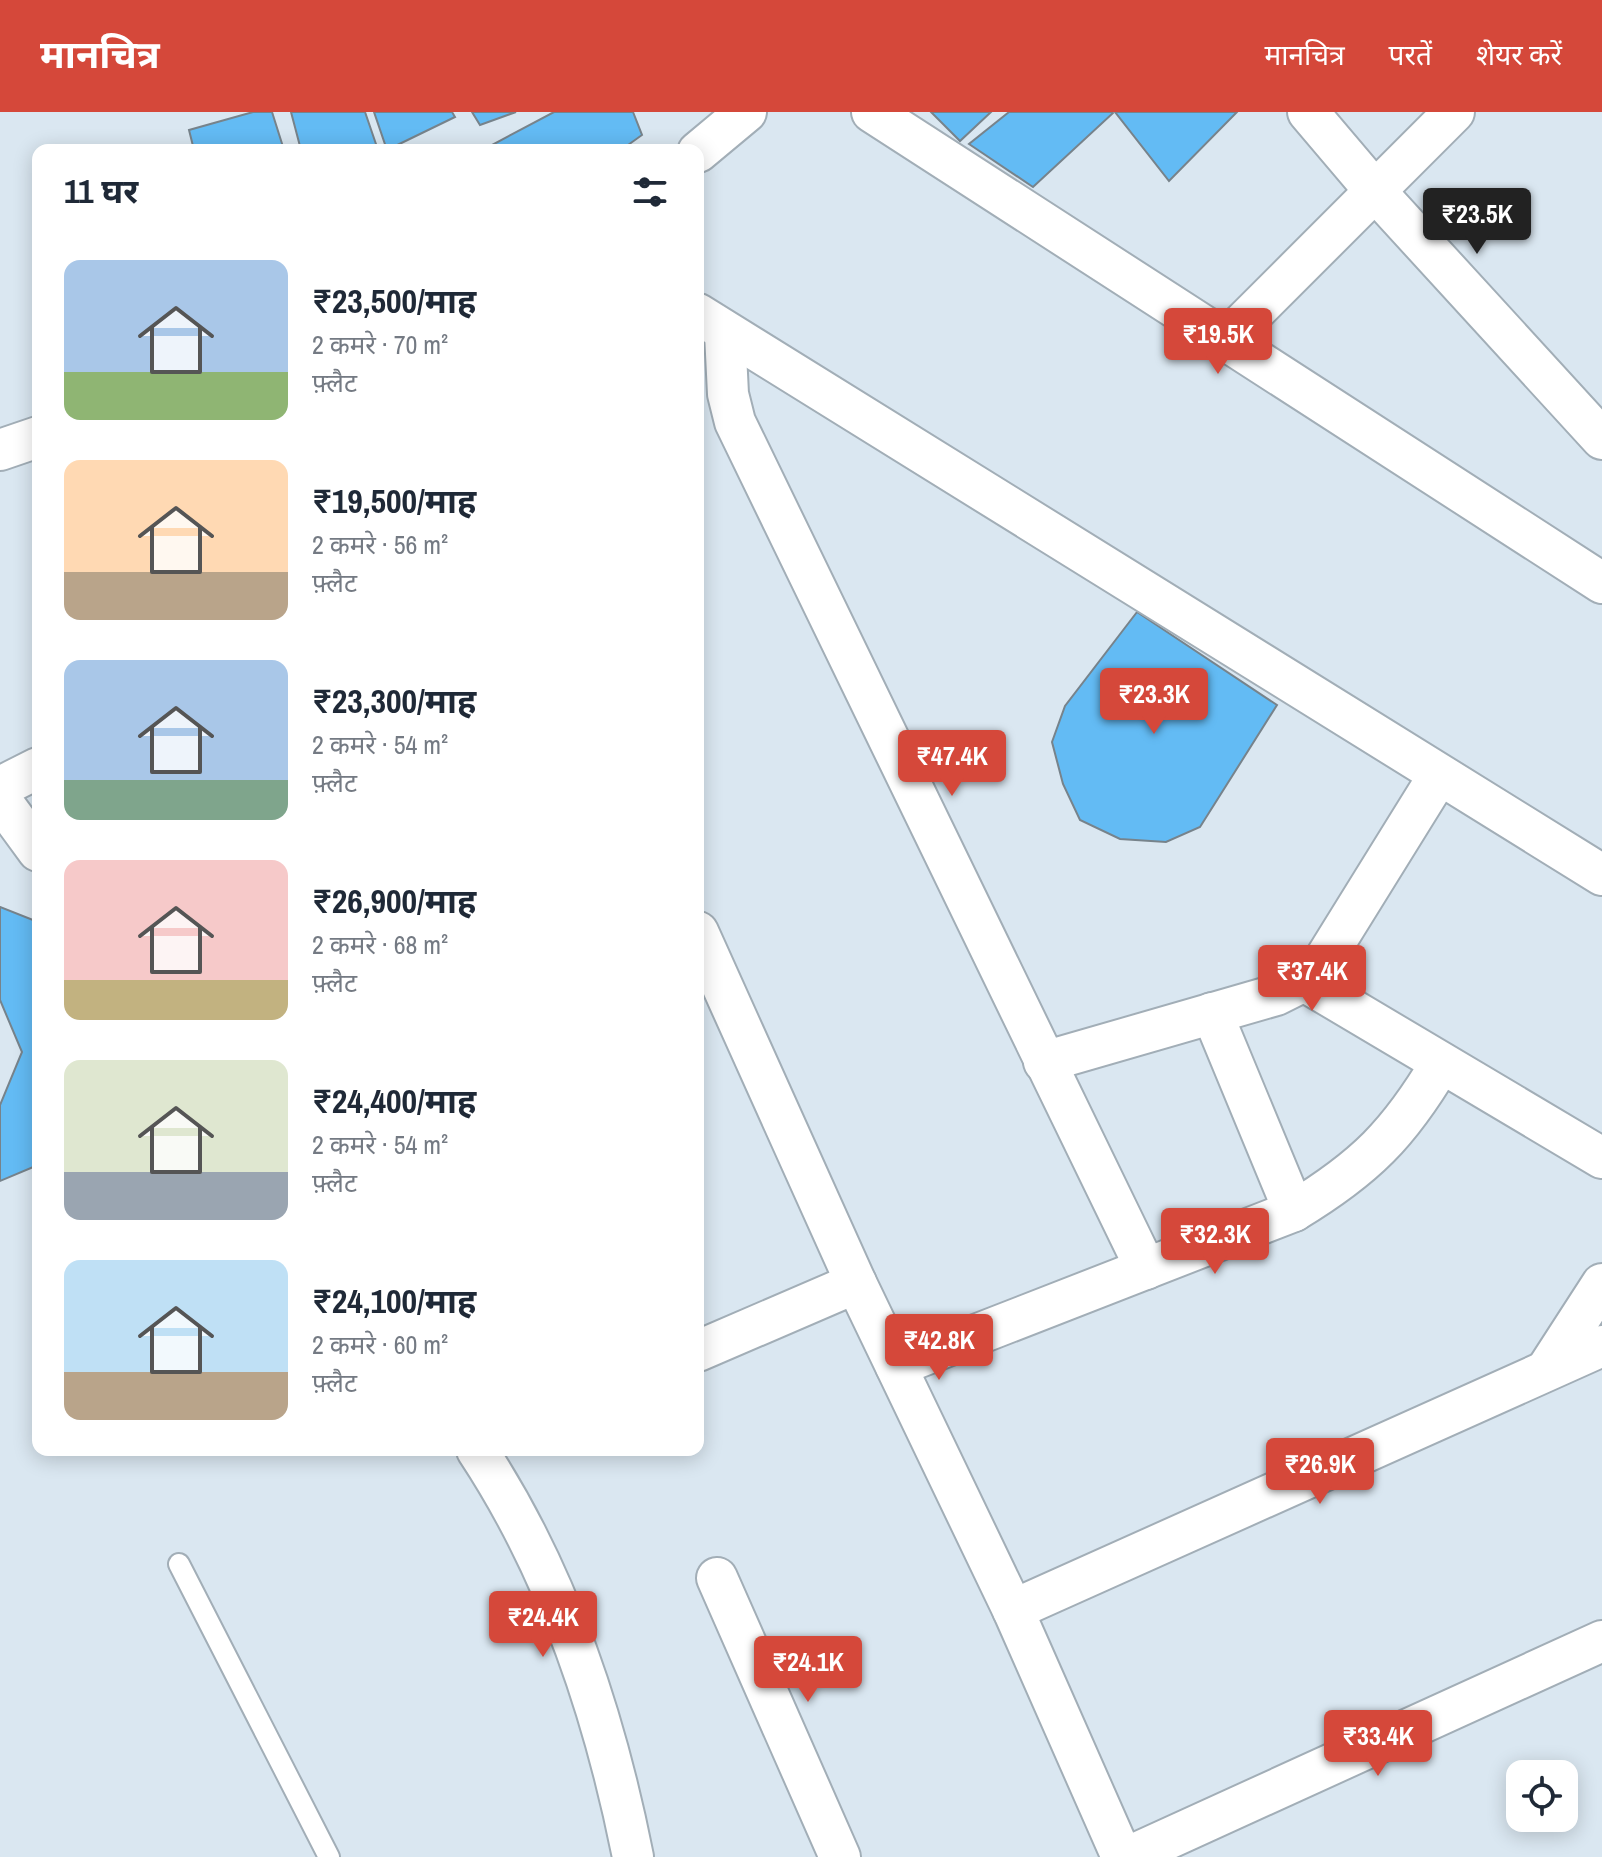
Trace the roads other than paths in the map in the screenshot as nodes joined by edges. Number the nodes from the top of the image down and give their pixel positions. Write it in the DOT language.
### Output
graph roads {
  1 [pos="746,112"];
  2 [pos="872,112"];
  3 [pos="1308,112"];
  4 [pos="1454,112"];
  5 [pos="704,147"];
  6 [pos="1375,191"];
  7 [pos="712,323"];
  8 [pos="1224,342"];
  9 [pos="32,439"];
  10 [pos="1602,439"];
  11 [pos="0,450"];
  12 [pos="1602,583"];
  13 [pos="32,771"];
  14 [pos="1439,775"];
  15 [pos="0,787"];
  16 [pos="0,799"];
  17 [pos="32,843"];
  18 [pos="1602,875"];
  19 [pos="704,945"];
  20 [pos="1304,981"];
  21 [pos="1212,1013"];
  22 [pos="1044,1062"];
  23 [pos="1441,1063"];
  24 [pos="1602,1158"];
  25 [pos="1294,1211"];
  26 [pos="1146,1269"];
  27 [pos="856,1283"];
  28 [pos="1602,1284"];
  29 [pos="1602,1346"];
  30 [pos="704,1348"];
  31 [pos="896,1366"];
  32 [pos="1547,1369"];
  33 [pos="480,1456"];
  34 [pos="179,1564"];
  35 [pos="717,1578"];
  36 [pos="1013,1610"];
  37 [pos="1602,1641"];
  38 [pos="329,1857"];
  39 [pos="633,1857"];
  40 [pos="840,1857"];
  41 [pos="1122,1857"];
  42 [pos="1128,1857"];
  1 -- 5 [label="street"];
  2 -- 8 [label="street"];
  3 -- 6 [label="street"];
  4 -- 6 [label="street"];
  6 -- 8 [label="street"];
  6 -- 10 [label="street"];
  7 -- 14 [label="street"];
  7 -- 22 [label="street"];
  8 -- 12 [label="street"];
  9 -- 11 [label="street"];
  13 -- 15 [label="street"];
  14 -- 18 [label="street"];
  14 -- 20 [label="street"];
  16 -- 17 [label="street"];
  19 -- 27 [label="street"];
  20 -- 21 [label="street"];
  20 -- 23 [label="street"];
  21 -- 22 [label="street"];
  21 -- 25 [label="street"];
  22 -- 26 [label="street"];
  23 -- 24 [label="street"];
  23 -- 25 [label="street"];
  25 -- 26 [label="street"];
  26 -- 31 [label="street"];
  27 -- 30 [label="street"];
  27 -- 31 [label="street"];
  28 -- 32 [label="street"];
  29 -- 32 [label="street"];
  31 -- 36 [label="street"];
  32 -- 36 [label="street"];
  33 -- 39 [label="street"];
  34 -- 38 [label="lane"];
  35 -- 40 [label="street"];
  36 -- 41 [label="street"];
  37 -- 42 [label="street"];
}
